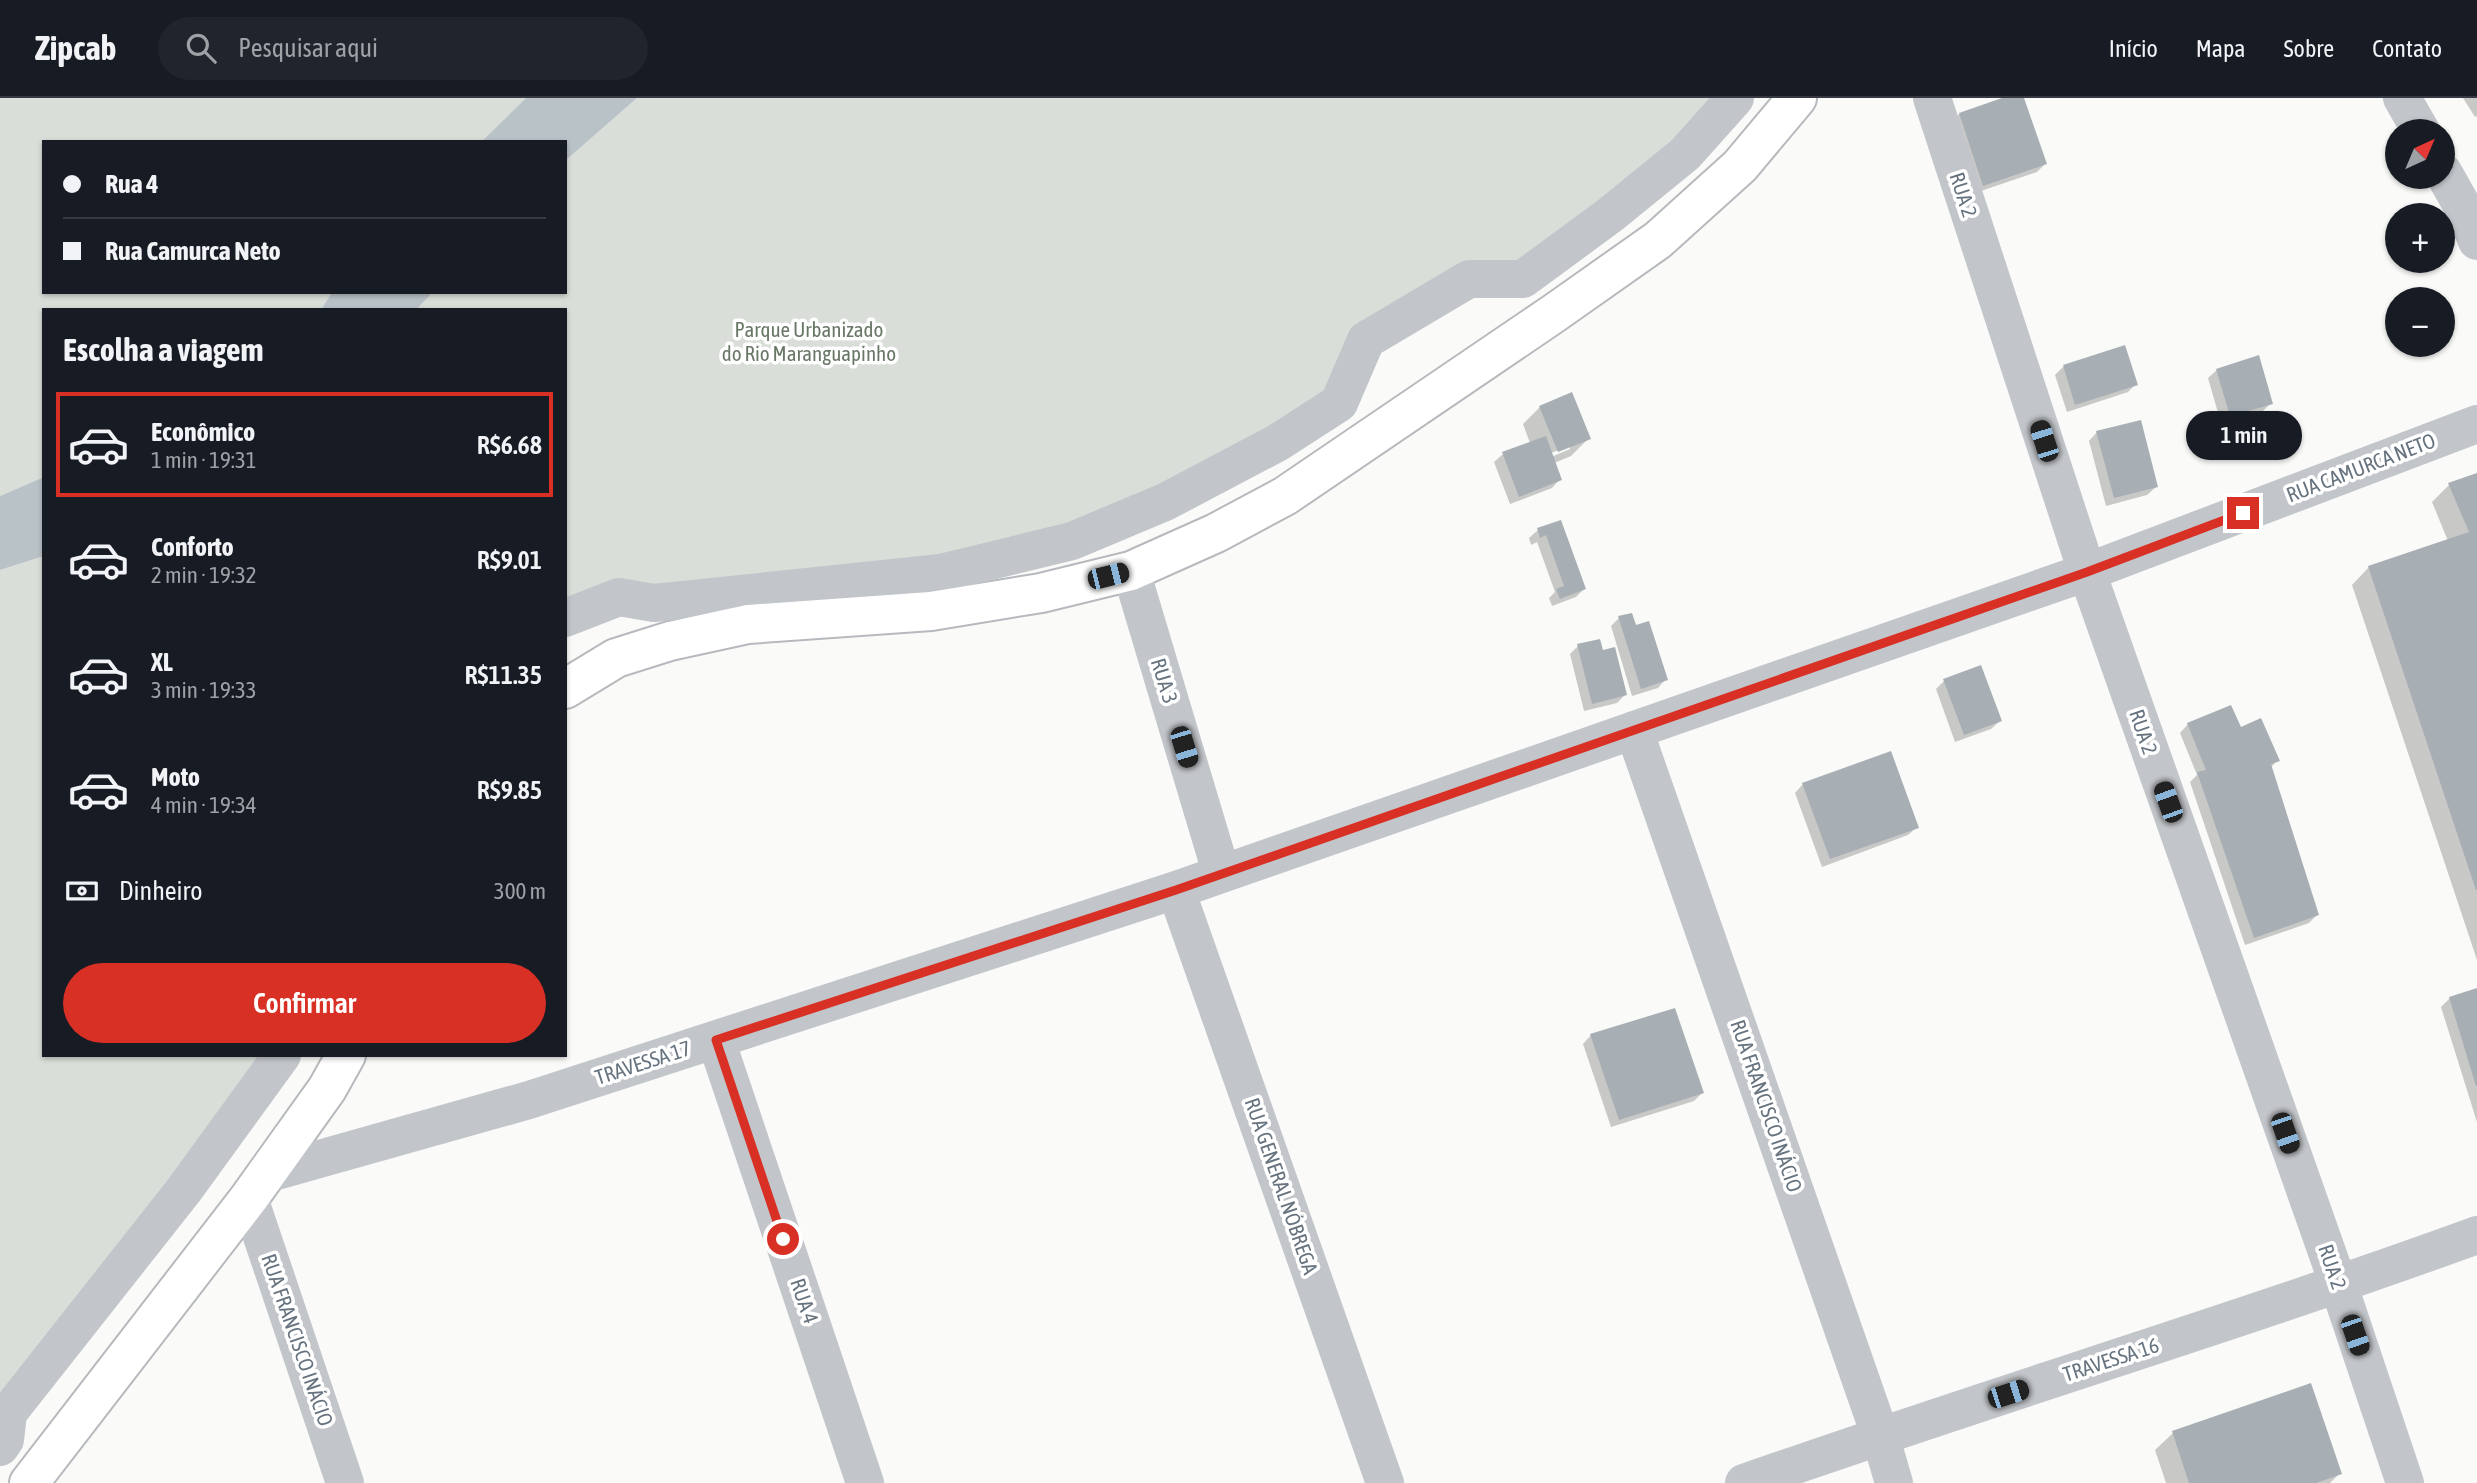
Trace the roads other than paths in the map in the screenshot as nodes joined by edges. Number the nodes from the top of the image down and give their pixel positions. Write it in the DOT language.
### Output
graph roads {
  1 [pos="1735,98"];
  2 [pos="1797,98"];
  3 [pos="1932,98"];
  4 [pos="2402,98"];
  5 [pos="2414,119"];
  6 [pos="2453,189"];
  7 [pos="2477,241"];
  8 [pos="2477,424"];
  9 [pos="1131,571"];
  10 [pos="2087,572"];
  11 [pos="567,617"];
  12 [pos="567,688"];
  13 [pos="1634,730"];
  14 [pos="1221,872"];
  15 [pos="1176,890"];
  16 [pos="716,1040"];
  17 [pos="281,1057"];
  18 [pos="345,1057"];
  19 [pos="257,1186"];
  20 [pos="2477,1235"];
  21 [pos="2339,1286"];
  22 [pos="1880,1435"];
  23 [pos="0,1447"];
  24 [pos="29,1483"];
  25 [pos="345,1483"];
  26 [pos="865,1483"];
  27 [pos="1385,1483"];
  28 [pos="1744,1483"];
  29 [pos="1895,1483"];
  30 [pos="2405,1483"];
  1 -- 11 [label="street"];
  2 -- 9 [label="main road"];
  3 -- 10 [label="street, RUA 2"];
  4 -- 5 [label="street"];
  6 -- 7 [label="street"];
  8 -- 10 [label="street, RUA CAMURCA NETO"];
  9 -- 12 [label="main road"];
  9 -- 14 [label="street, RUA 3"];
  10 -- 13 [label="street, RUA CAMURCA NETO"];
  10 -- 21 [label="street, RUA 2"];
  13 -- 14 [label="street, RUA CAMURCA NETO"];
  13 -- 22 [label="street, RUA FRANCISCO INÁCIO"];
  14 -- 15 [label="street, RUA CAMURCA NETO"];
  15 -- 16 [label="street, TRAVESSA 17"];
  15 -- 27 [label="street, RUA GENERAL NÓBREGA"];
  16 -- 19 [label="street, TRAVESSA 17"];
  16 -- 26 [label="street, RUA 4"];
  17 -- 23 [label="street"];
  18 -- 19 [label="main road"];
  19 -- 24 [label="main road"];
  19 -- 25 [label="street, RUA FRANCISCO INÁCIO"];
  20 -- 21 [label="street, TRAVESSA 16"];
  21 -- 22 [label="street, TRAVESSA 16"];
  21 -- 30 [label="street, RUA 2"];
  22 -- 28 [label="street, TRAVESSA 16"];
  22 -- 29 [label="street, RUA FRANCISCO INÁCIO"];
}
